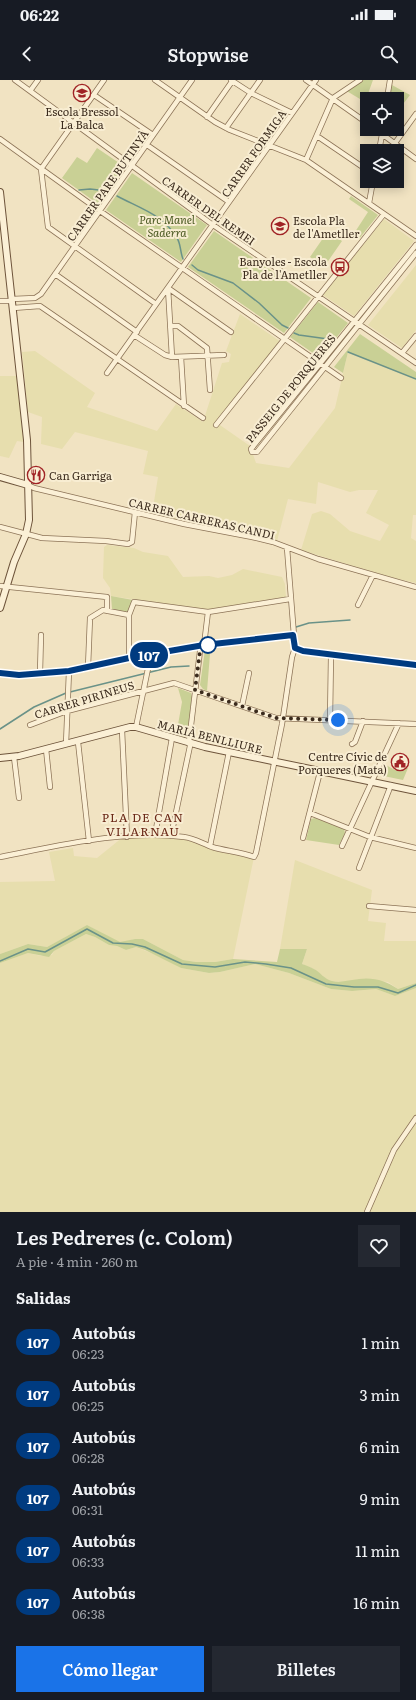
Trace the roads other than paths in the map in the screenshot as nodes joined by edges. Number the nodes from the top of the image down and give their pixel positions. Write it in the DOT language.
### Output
graph roads {
  1 [pos="15,80"];
  2 [pos="38,80"];
  3 [pos="104,80"];
  4 [pos="155,80"];
  5 [pos="192,80"];
  6 [pos="232,80"];
  7 [pos="260,80"];
  8 [pos="306,80"];
  9 [pos="316,80"];
  10 [pos="360,80"];
  11 [pos="390,80"];
  12 [pos="312,85"];
  13 [pos="30,91"];
  14 [pos="388,92"];
  15 [pos="251,93"];
  16 [pos="94,95"];
  17 [pos="180,97"];
  18 [pos="333,98"];
  19 [pos="292,113"];
  20 [pos="416,114"];
  21 [pos="207,117"];
  22 [pos="360,118"];
  23 [pos="73,124"];
  24 [pos="226,128"];
  25 [pos="153,135"];
  26 [pos="316,136"];
  27 [pos="385,136"];
  28 [pos="0,139"];
  29 [pos="395,143"];
  30 [pos="147,145"];
  31 [pos="270,145"];
  32 [pos="416,159"];
  33 [pos="306,160"];
  34 [pos="360,165"];
  35 [pos="132,167"];
  36 [pos="41,169"];
  37 [pos="372,188"];
  38 [pos="0,193"];
  39 [pos="229,202"];
  40 [pos="369,203"];
  41 [pos="1,205"];
  42 [pos="100,211"];
  43 [pos="384,214"];
  44 [pos="213,225"];
  45 [pos="415,234"];
  46 [pos="416,245"];
  47 [pos="75,246"];
  48 [pos="416,253"];
  49 [pos="182,268"];
  50 [pos="54,274"];
  51 [pos="168,288"];
  52 [pos="318,296"];
  53 [pos="35,298"];
  54 [pos="12,300"];
  55 [pos="0,301"];
  56 [pos="156,304"];
  57 [pos="36,307"];
  58 [pos="13,308"];
  59 [pos="357,323"];
  60 [pos="171,326"];
  61 [pos="231,332"];
  62 [pos="136,333"];
  63 [pos="416,336"];
  64 [pos="284,339"];
  65 [pos="402,354"];
  66 [pos="224,355"];
  67 [pos="208,356"];
  68 [pos="172,357"];
  69 [pos="181,357"];
  70 [pos="117,359"];
  71 [pos="416,363"];
  72 [pos="323,365"];
  73 [pos="107,373"];
  74 [pos="341,378"];
  75 [pos="210,390"];
  76 [pos="184,406"];
  77 [pos="203,418"];
  78 [pos="216,425"];
  79 [pos="0,477"];
  80 [pos="28,485"];
  81 [pos="135,512"];
  82 [pos="0,527"];
  83 [pos="26,534"];
  84 [pos="287,548"];
  85 [pos="372,575"];
  86 [pos="3,586"];
  87 [pos="416,587"];
  88 [pos="290,599"];
  89 [pos="358,605"];
  90 [pos="0,608"];
  91 [pos="107,611"];
  92 [pos="208,612"];
  93 [pos="129,615"];
  94 [pos="41,635"];
  95 [pos="293,635"];
  96 [pos="204,645"];
  97 [pos="295,648"];
  98 [pos="151,654"];
  99 [pos="331,655"];
  100 [pos="129,658"];
  101 [pos="416,665"];
  102 [pos="88,667"];
  103 [pos="69,671"];
  104 [pos="0,673"];
  105 [pos="40,673"];
  106 [pos="249,673"];
  107 [pos="143,690"];
  108 [pos="195,690"];
  109 [pos="242,706"];
  110 [pos="67,711"];
  111 [pos="283,719"];
  112 [pos="330,720"];
  113 [pos="363,721"];
  114 [pos="399,723"];
  115 [pos="416,724"];
  116 [pos="30,725"];
  117 [pos="136,727"];
  118 [pos="122,730"];
  119 [pos="172,738"];
  120 [pos="78,742"];
  121 [pos="189,742"];
  122 [pos="66,744"];
  123 [pos="352,744"];
  124 [pos="46,749"];
  125 [pos="228,752"];
  126 [pos="14,757"];
  127 [pos="0,758"];
  128 [pos="274,762"];
  129 [pos="320,772"];
  130 [pos="372,781"];
  131 [pos="391,785"];
  132 [pos="50,787"];
  133 [pos="416,791"];
  134 [pos="19,798"];
  135 [pos="310,813"];
  136 [pos="350,828"];
  137 [pos="154,835"];
  138 [pos="171,836"];
  139 [pos="127,837"];
  140 [pos="370,837"];
  141 [pos="303,838"];
  142 [pos="89,841"];
  143 [pos="210,846"];
  144 [pos="342,846"];
  145 [pos="416,848"];
  146 [pos="0,857"];
  147 [pos="359,868"];
  148 [pos="369,906"];
  149 [pos="416,910"];
  150 [pos="416,1118"];
  151 [pos="367,1212"];
  1 -- 13 [label="street, CARRER DEL REMEI"];
  2 -- 13 [label="street"];
  3 -- 16 [label="street"];
  4 -- 17 [label="street"];
  5 -- 17 [label="street, CARRER PARE BUTINYÀ"];
  6 -- 15 [label="street"];
  6 -- 21 [label="street"];
  7 -- 15 [label="street"];
  8 -- 12 [label="street"];
  9 -- 12 [label="street, CARRER FORMIGA"];
  10 -- 18 [label="street"];
  11 -- 14 [label="street"];
  12 -- 18 [label="street"];
  12 -- 19 [label="street, CARRER FORMIGA"];
  13 -- 23 [label="street, CARRER DEL REMEI"];
  15 -- 19 [label="street"];
  15 -- 24 [label="street"];
  16 -- 23 [label="street"];
  16 -- 25 [label="street"];
  17 -- 21 [label="street"];
  17 -- 25 [label="street, CARRER PARE BUTINYÀ"];
  18 -- 22 [label="street"];
  18 -- 26 [label="street"];
  19 -- 31 [label="street, CARRER FORMIGA"];
  20 -- 29 [label="street"];
  21 -- 24 [label="street"];
  23 -- 35 [label="street, CARRER DEL REMEI"];
  23 -- 36 [label="street"];
  24 -- 31 [label="street"];
  25 -- 30 [label="street, CARRER PARE BUTINYÀ"];
  26 -- 33 [label="street"];
  26 -- 34 [label="street"];
  27 -- 29 [label="street"];
  28 -- 36 [label="street"];
  29 -- 32 [label="street"];
  30 -- 35 [label="street, CARRER PARE BUTINYÀ"];
  30 -- 39 [label="street"];
  31 -- 33 [label="street"];
  31 -- 39 [label="street, CARRER FORMIGA"];
  33 -- 40 [label="street"];
  35 -- 42 [label="street, CARRER PARE BUTINYÀ"];
  35 -- 44 [label="street, CARRER DEL REMEI"];
  36 -- 42 [label="street"];
  36 -- 47 [label="street"];
  37 -- 40 [label="street"];
  38 -- 41 [label="street"];
  39 -- 44 [label="street, CARRER FORMIGA"];
  40 -- 43 [label="street"];
  41 -- 54 [label="street"];
  42 -- 47 [label="street, CARRER PARE BUTINYÀ"];
  42 -- 49 [label="street"];
  43 -- 45 [label="street"];
  43 -- 52 [label="street"];
  44 -- 49 [label="street, CARRER FORMIGA"];
  44 -- 52 [label="street, CARRER DEL REMEI"];
  46 -- 59 [label="street, PASSEIG DE PORQUERES"];
  47 -- 50 [label="street, CARRER PARE BUTINYÀ"];
  47 -- 56 [label="street"];
  48 -- 59 [label="street, PASSEIG DE PORQUERES"];
  49 -- 51 [label="street, CARRER FORMIGA"];
  49 -- 64 [label="street"];
  50 -- 53 [label="street, CARRER PARE BUTINYÀ"];
  50 -- 62 [label="street"];
  51 -- 56 [label="street, CARRER FORMIGA"];
  51 -- 60 [label="street"];
  51 -- 61 [label="street"];
  52 -- 59 [label="street, CARRER DEL REMEI"];
  52 -- 64 [label="street"];
  53 -- 54 [label="street"];
  53 -- 57 [label="street"];
  54 -- 55 [label="street"];
  54 -- 58 [label="street"];
  56 -- 62 [label="street, CARRER FORMIGA"];
  57 -- 58 [label="street"];
  57 -- 70 [label="street"];
  58 -- 80 [label="street"];
  59 -- 65 [label="street, CARRER DEL REMEI"];
  59 -- 72 [label="street, PASSEIG DE PORQUERES"];
  60 -- 67 [label="street"];
  60 -- 68 [label="street"];
  62 -- 68 [label="street"];
  62 -- 70 [label="street, CARRER FORMIGA"];
  63 -- 65 [label="street"];
  64 -- 72 [label="street"];
  64 -- 78 [label="street"];
  65 -- 71 [label="street, CARRER DEL REMEI"];
  66 -- 67 [label="street"];
  67 -- 69 [label="street"];
  67 -- 75 [label="street"];
  68 -- 69 [label="street"];
  69 -- 76 [label="street"];
  70 -- 73 [label="street, CARRER FORMIGA"];
  70 -- 76 [label="street"];
  72 -- 72 [label="street, PASSEIG DE PORQUERES"];
  72 -- 74 [label="street"];
  76 -- 77 [label="street"];
  79 -- 80 [label="street"];
  80 -- 81 [label="street, CARRER CARRERAS CANDI"];
  80 -- 83 [label="street"];
  81 -- 83 [label="street"];
  81 -- 84 [label="street, CARRER CARRERAS CANDI"];
  82 -- 83 [label="street"];
  83 -- 86 [label="street"];
  84 -- 85 [label="street, CARRER CARRERAS CANDI"];
  84 -- 88 [label="street"];
  85 -- 87 [label="street, CARRER CARRERAS CANDI"];
  85 -- 89 [label="street"];
  86 -- 90 [label="street"];
  86 -- 91 [label="street"];
  88 -- 92 [label="street"];
  88 -- 95 [label="street"];
  91 -- 93 [label="street"];
  91 -- 102 [label="street"];
  92 -- 93 [label="street"];
  92 -- 96 [label="street"];
  93 -- 100 [label="street"];
  94 -- 105 [label="street"];
  95 -- 96 [label="street"];
  95 -- 97 [label="street"];
  96 -- 98 [label="street"];
  96 -- 108 [label="street"];
  97 -- 99 [label="street"];
  97 -- 111 [label="street"];
  98 -- 100 [label="street"];
  98 -- 107 [label="street"];
  99 -- 101 [label="street"];
  99 -- 112 [label="street"];
  100 -- 102 [label="street"];
  102 -- 103 [label="street"];
  103 -- 105 [label="street"];
  103 -- 110 [label="street"];
  104 -- 105 [label="street"];
  106 -- 109 [label="street"];
  107 -- 108 [label="street, CARRER PIRINEUS"];
  107 -- 110 [label="street, CARRER PIRINEUS"];
  107 -- 117 [label="street"];
  108 -- 109 [label="street, CARRER PIRINEUS"];
  108 -- 121 [label="street"];
  109 -- 111 [label="street, CARRER PIRINEUS"];
  110 -- 116 [label="street, CARRER PIRINEUS"];
  110 -- 122 [label="street"];
  111 -- 112 [label="street, CARRER PIRINEUS"];
  111 -- 128 [label="street"];
  112 -- 113 [label="street, CARRER PIRINEUS"];
  113 -- 114 [label="street, CARRER PIRINEUS"];
  113 -- 123 [label="street"];
  114 -- 115 [label="street, CARRER PIRINEUS"];
  114 -- 130 [label="street"];
  117 -- 118 [label="street, MARIÀ BENLLIURE"];
  117 -- 119 [label="street, MARIÀ BENLLIURE"];
  118 -- 120 [label="street, MARIÀ BENLLIURE"];
  118 -- 139 [label="street"];
  119 -- 121 [label="street, MARIÀ BENLLIURE"];
  119 -- 137 [label="street"];
  120 -- 122 [label="street, MARIÀ BENLLIURE"];
  120 -- 142 [label="street"];
  121 -- 125 [label="street, MARIÀ BENLLIURE"];
  121 -- 138 [label="street"];
  122 -- 124 [label="street, MARIÀ BENLLIURE"];
  124 -- 126 [label="street, MARIÀ BENLLIURE"];
  124 -- 132 [label="street"];
  125 -- 128 [label="street, MARIÀ BENLLIURE"];
  125 -- 143 [label="street"];
  126 -- 127 [label="street, MARIÀ BENLLIURE"];
  126 -- 134 [label="street"];
  128 -- 129 [label="street, MARIÀ BENLLIURE"];
  128 -- 143 [label="street"];
  129 -- 130 [label="street, MARIÀ BENLLIURE"];
  129 -- 135 [label="street"];
  130 -- 131 [label="street, MARIÀ BENLLIURE"];
  130 -- 136 [label="street"];
  131 -- 133 [label="street, MARIÀ BENLLIURE"];
  131 -- 140 [label="street"];
  135 -- 136 [label="street"];
  135 -- 141 [label="street"];
  136 -- 140 [label="street"];
  136 -- 144 [label="street"];
  137 -- 138 [label="street"];
  137 -- 139 [label="street"];
  138 -- 143 [label="street"];
  139 -- 142 [label="street"];
  140 -- 145 [label="street"];
  140 -- 147 [label="street"];
  142 -- 146 [label="street"];
  148 -- 149 [label="street"];
  150 -- 151 [label="street"];
}
